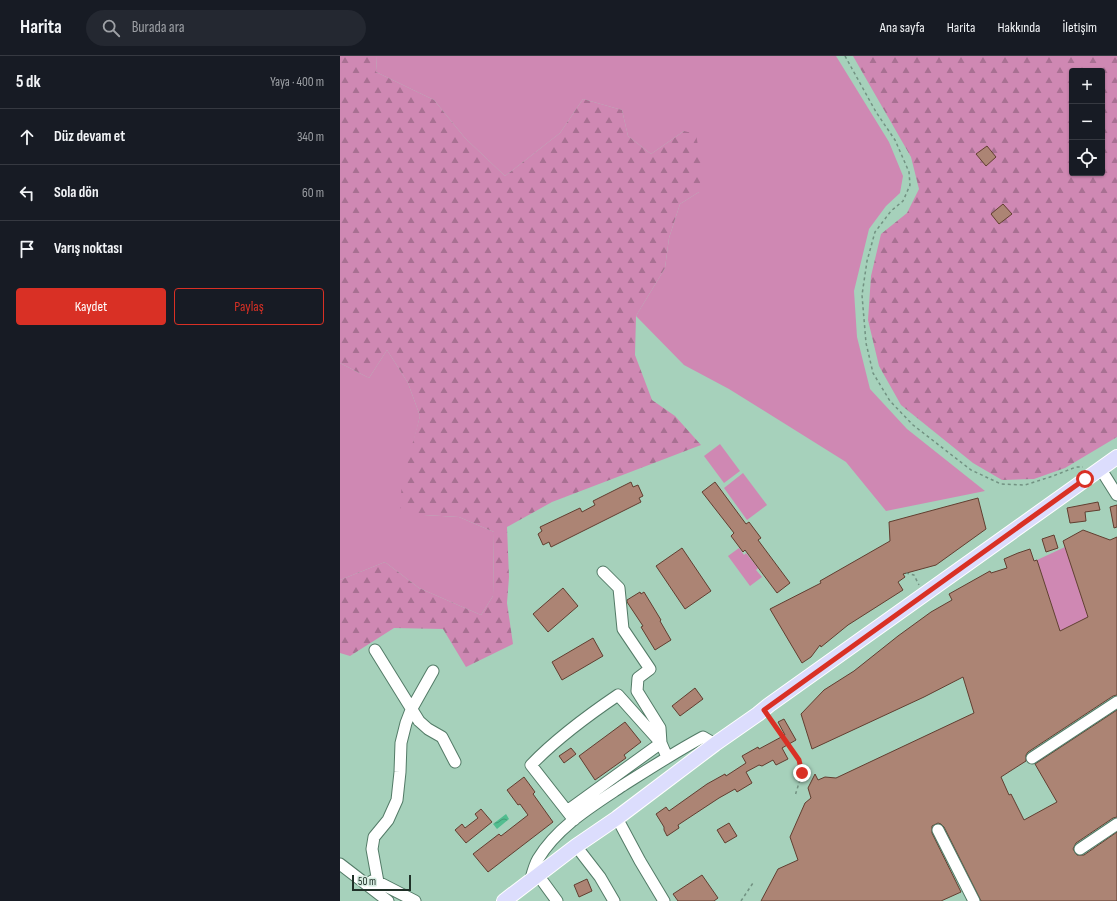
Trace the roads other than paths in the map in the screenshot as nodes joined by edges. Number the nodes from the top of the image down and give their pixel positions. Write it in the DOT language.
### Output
graph roads {
  1 [pos="1117,456"];
  2 [pos="1100,468"];
  3 [pos="1117,495"];
  4 [pos="603,572"];
  5 [pos="375,650"];
  6 [pos="433,671"];
  7 [pos="1117,702"];
  8 [pos="411,710"];
  9 [pos="661,743"];
  10 [pos="715,744"];
  11 [pos="667,757"];
  12 [pos="1032,758"];
  13 [pos="455,762"];
  14 [pos="570,816"];
  15 [pos="617,818"];
  16 [pos="1117,824"];
  17 [pos="938,830"];
  18 [pos="576,846"];
  19 [pos="1080,849"];
  20 [pos="340,864"];
  21 [pos="534,879"];
  22 [pos="361,880"];
  23 [pos="378,882"];
  24 [pos="507,899"];
  25 [pos="388,901"];
  26 [pos="415,901"];
  27 [pos="494,901"];
  28 [pos="557,901"];
  29 [pos="614,901"];
  30 [pos="664,901"];
  31 [pos="974,901"];
  1 -- 2 [label="main road"];
  2 -- 3 [label="street"];
  2 -- 10 [label="main road"];
  4 -- 9 [label="street"];
  5 -- 8 [label="street"];
  6 -- 8 [label="street"];
  7 -- 12 [label="street"];
  8 -- 13 [label="street"];
  8 -- 23 [label="street"];
  9 -- 11 [label="street"];
  9 -- 14 [label="street"];
  9 -- 14 [label="street"];
  10 -- 11 [label="street"];
  10 -- 15 [label="main road"];
  11 -- 14 [label="street"];
  14 -- 21 [label="street"];
  15 -- 18 [label="main road"];
  15 -- 30 [label="street"];
  16 -- 19 [label="street"];
  17 -- 31 [label="street"];
  18 -- 21 [label="main road"];
  18 -- 29 [label="street"];
  20 -- 22 [label="street"];
  21 -- 24 [label="main road"];
  21 -- 28 [label="street"];
  22 -- 23 [label="street"];
  22 -- 25 [label="street"];
  23 -- 26 [label="street"];
  24 -- 27 [label="street"];
}
